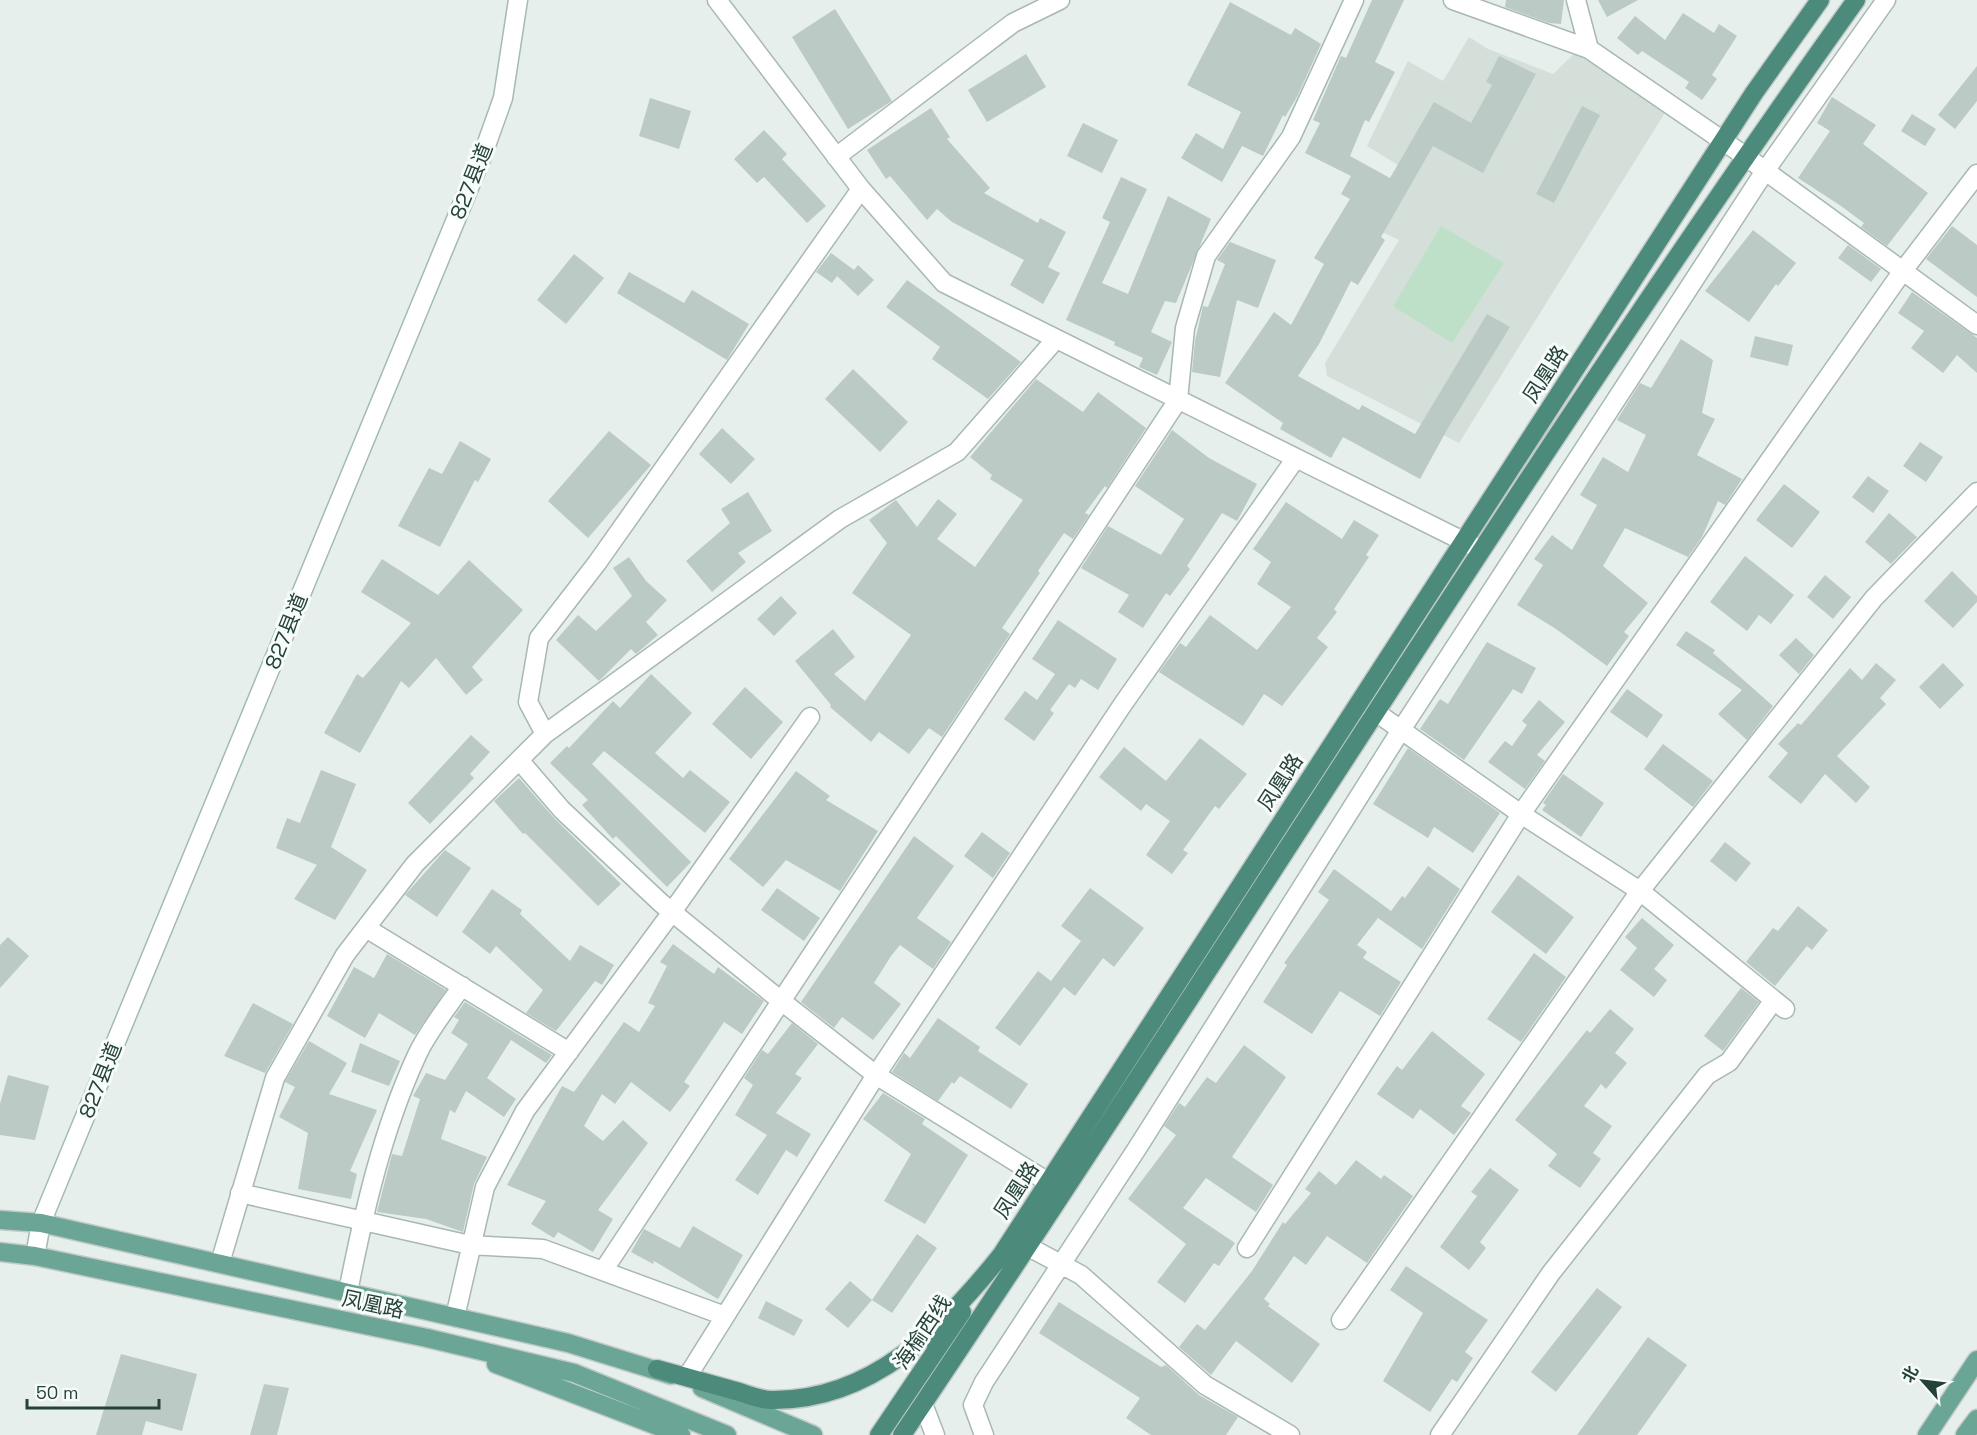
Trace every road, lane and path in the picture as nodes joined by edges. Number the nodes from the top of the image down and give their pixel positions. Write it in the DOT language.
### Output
graph roads {
  1 [pos="518,0"];
  2 [pos="717,0"];
  3 [pos="1060,0"];
  4 [pos="1354,0"];
  5 [pos="1453,0"];
  6 [pos="1576,0"];
  7 [pos="1820,0"];
  8 [pos="1856,0"];
  9 [pos="1886,0"];
  10 [pos="1589,49"];
  11 [pos="1723,141"];
  12 [pos="1745,156"];
  13 [pos="836,157"];
  14 [pos="1765,171"];
  15 [pos="1977,174"];
  16 [pos="861,189"];
  17 [pos="1902,272"];
  18 [pos="1977,325"];
  19 [pos="1056,339"];
  20 [pos="1178,400"];
  21 [pos="1296,458"];
  22 [pos="1977,492"];
  23 [pos="1463,541"];
  24 [pos="1481,549"];
  25 [pos="1377,713"];
  26 [pos="810,717"];
  27 [pos="1401,730"];
  28 [pos="545,734"];
  29 [pos="519,760"];
  30 [pos="1521,814"];
  31 [pos="1640,891"];
  32 [pos="672,912"];
  33 [pos="366,928"];
  34 [pos="462,986"];
  35 [pos="780,1000"];
  36 [pos="569,1052"];
  37 [pos="876,1075"];
  38 [pos="1048,1182"];
  39 [pos="240,1193"];
  40 [pos="0,1220"];
  41 [pos="362,1222"];
  42 [pos="41,1223"];
  43 [pos="470,1245"];
  44 [pos="1027,1246"];
  45 [pos="1247,1248"];
  46 [pos="0,1252"];
  47 [pos="1002,1254"];
  48 [pos="35,1256"];
  49 [pos="220,1263"];
  50 [pos="1060,1264"];
  51 [pos="603,1271"];
  52 [pos="348,1292"];
  53 [pos="725,1316"];
  54 [pos="455,1317"];
  55 [pos="1341,1320"];
  56 [pos="427,1338"];
  57 [pos="1977,1360"];
  58 [pos="657,1369"];
  59 [pos="687,1377"];
  60 [pos="923,1404"];
  61 [pos="1977,1419"];
  62 [pos="681,1435"];
  63 [pos="727,1435"];
  64 [pos="813,1435"];
  65 [pos="879,1435"];
  66 [pos="902,1435"];
  67 [pos="935,1435"];
  68 [pos="984,1435"];
  69 [pos="1290,1435"];
  70 [pos="1440,1435"];
  71 [pos="1927,1435"];
  72 [pos="1965,1435"];
  1 -- 42 [label="street, 827县道"];
  2 -- 13 [label="street"];
  3 -- 13 [label="street"];
  4 -- 20 [label="street"];
  5 -- 10 [label="street"];
  6 -- 10 [label="street"];
  7 -- 11 [label="highway, 凤凰路"];
  8 -- 12 [label="highway, 凤凰路"];
  9 -- 14 [label="street"];
  10 -- 11 [label="street"];
  11 -- 12 [label="street"];
  11 -- 23 [label="highway, 凤凰路"];
  12 -- 14 [label="street"];
  12 -- 24 [label="highway, 凤凰路"];
  13 -- 16 [label="street"];
  14 -- 17 [label="street"];
  14 -- 27 [label="street"];
  15 -- 17 [label="street"];
  16 -- 19 [label="street"];
  16 -- 28 [label="street"];
  17 -- 18 [label="street"];
  17 -- 30 [label="street"];
  19 -- 20 [label="street"];
  19 -- 28 [label="street"];
  20 -- 21 [label="street"];
  20 -- 35 [label="street"];
  21 -- 23 [label="street"];
  21 -- 37 [label="street"];
  22 -- 31 [label="street"];
  23 -- 24 [label="street"];
  23 -- 38 [label="highway, 凤凰路"];
  24 -- 25 [label="highway, 凤凰路"];
  25 -- 27 [label="street"];
  25 -- 44 [label="highway, 凤凰路"];
  26 -- 32 [label="street"];
  27 -- 30 [label="street"];
  27 -- 50 [label="street"];
  28 -- 29 [label="street"];
  29 -- 32 [label="street"];
  29 -- 33 [label="street"];
  30 -- 31 [label="street"];
  30 -- 45 [label="street"];
  31 -- 55 [label="street"];
  31 -- 70 [label="street"];
  32 -- 35 [label="street"];
  32 -- 36 [label="street"];
  33 -- 34 [label="street"];
  33 -- 39 [label="street"];
  34 -- 36 [label="street"];
  34 -- 41 [label="street"];
  35 -- 37 [label="street"];
  35 -- 51 [label="street"];
  36 -- 43 [label="street"];
  37 -- 38 [label="street"];
  37 -- 53 [label="street"];
  38 -- 47 [label="highway, 凤凰路"];
  39 -- 41 [label="street"];
  39 -- 49 [label="street"];
  40 -- 42 [label="main road, 凤凰路"];
  41 -- 43 [label="street"];
  41 -- 52 [label="street"];
  42 -- 48 [label="street, 827县道"];
  42 -- 49 [label="main road, 凤凰路"];
  43 -- 51 [label="street"];
  43 -- 54 [label="street"];
  44 -- 50 [label="street"];
  44 -- 60 [label="highway, 凤凰路"];
  46 -- 48 [label="main road, 凤凰路"];
  47 -- 59 [label="highway, 凤凰路"];
  47 -- 65 [label="highway, 海榆西线"];
  48 -- 56 [label="main road, 凤凰路"];
  49 -- 52 [label="main road, 凤凰路"];
  50 -- 68 [label="street"];
  50 -- 69 [label="street"];
  51 -- 53 [label="street"];
  52 -- 54 [label="main road, 凤凰路"];
  53 -- 59 [label="street"];
  54 -- 58 [label="main road, 凤凰路"];
  56 -- 62 [label="main road"];
  56 -- 63 [label="main road, 凤凰路"];
  57 -- 71 [label="main road"];
  58 -- 59 [label="highway, 凤凰路"];
  58 -- 64 [label="main road, 凤凰路"];
  60 -- 66 [label="highway, 凤凰路"];
  60 -- 67 [label="street"];
  61 -- 72 [label="main road"];
}
